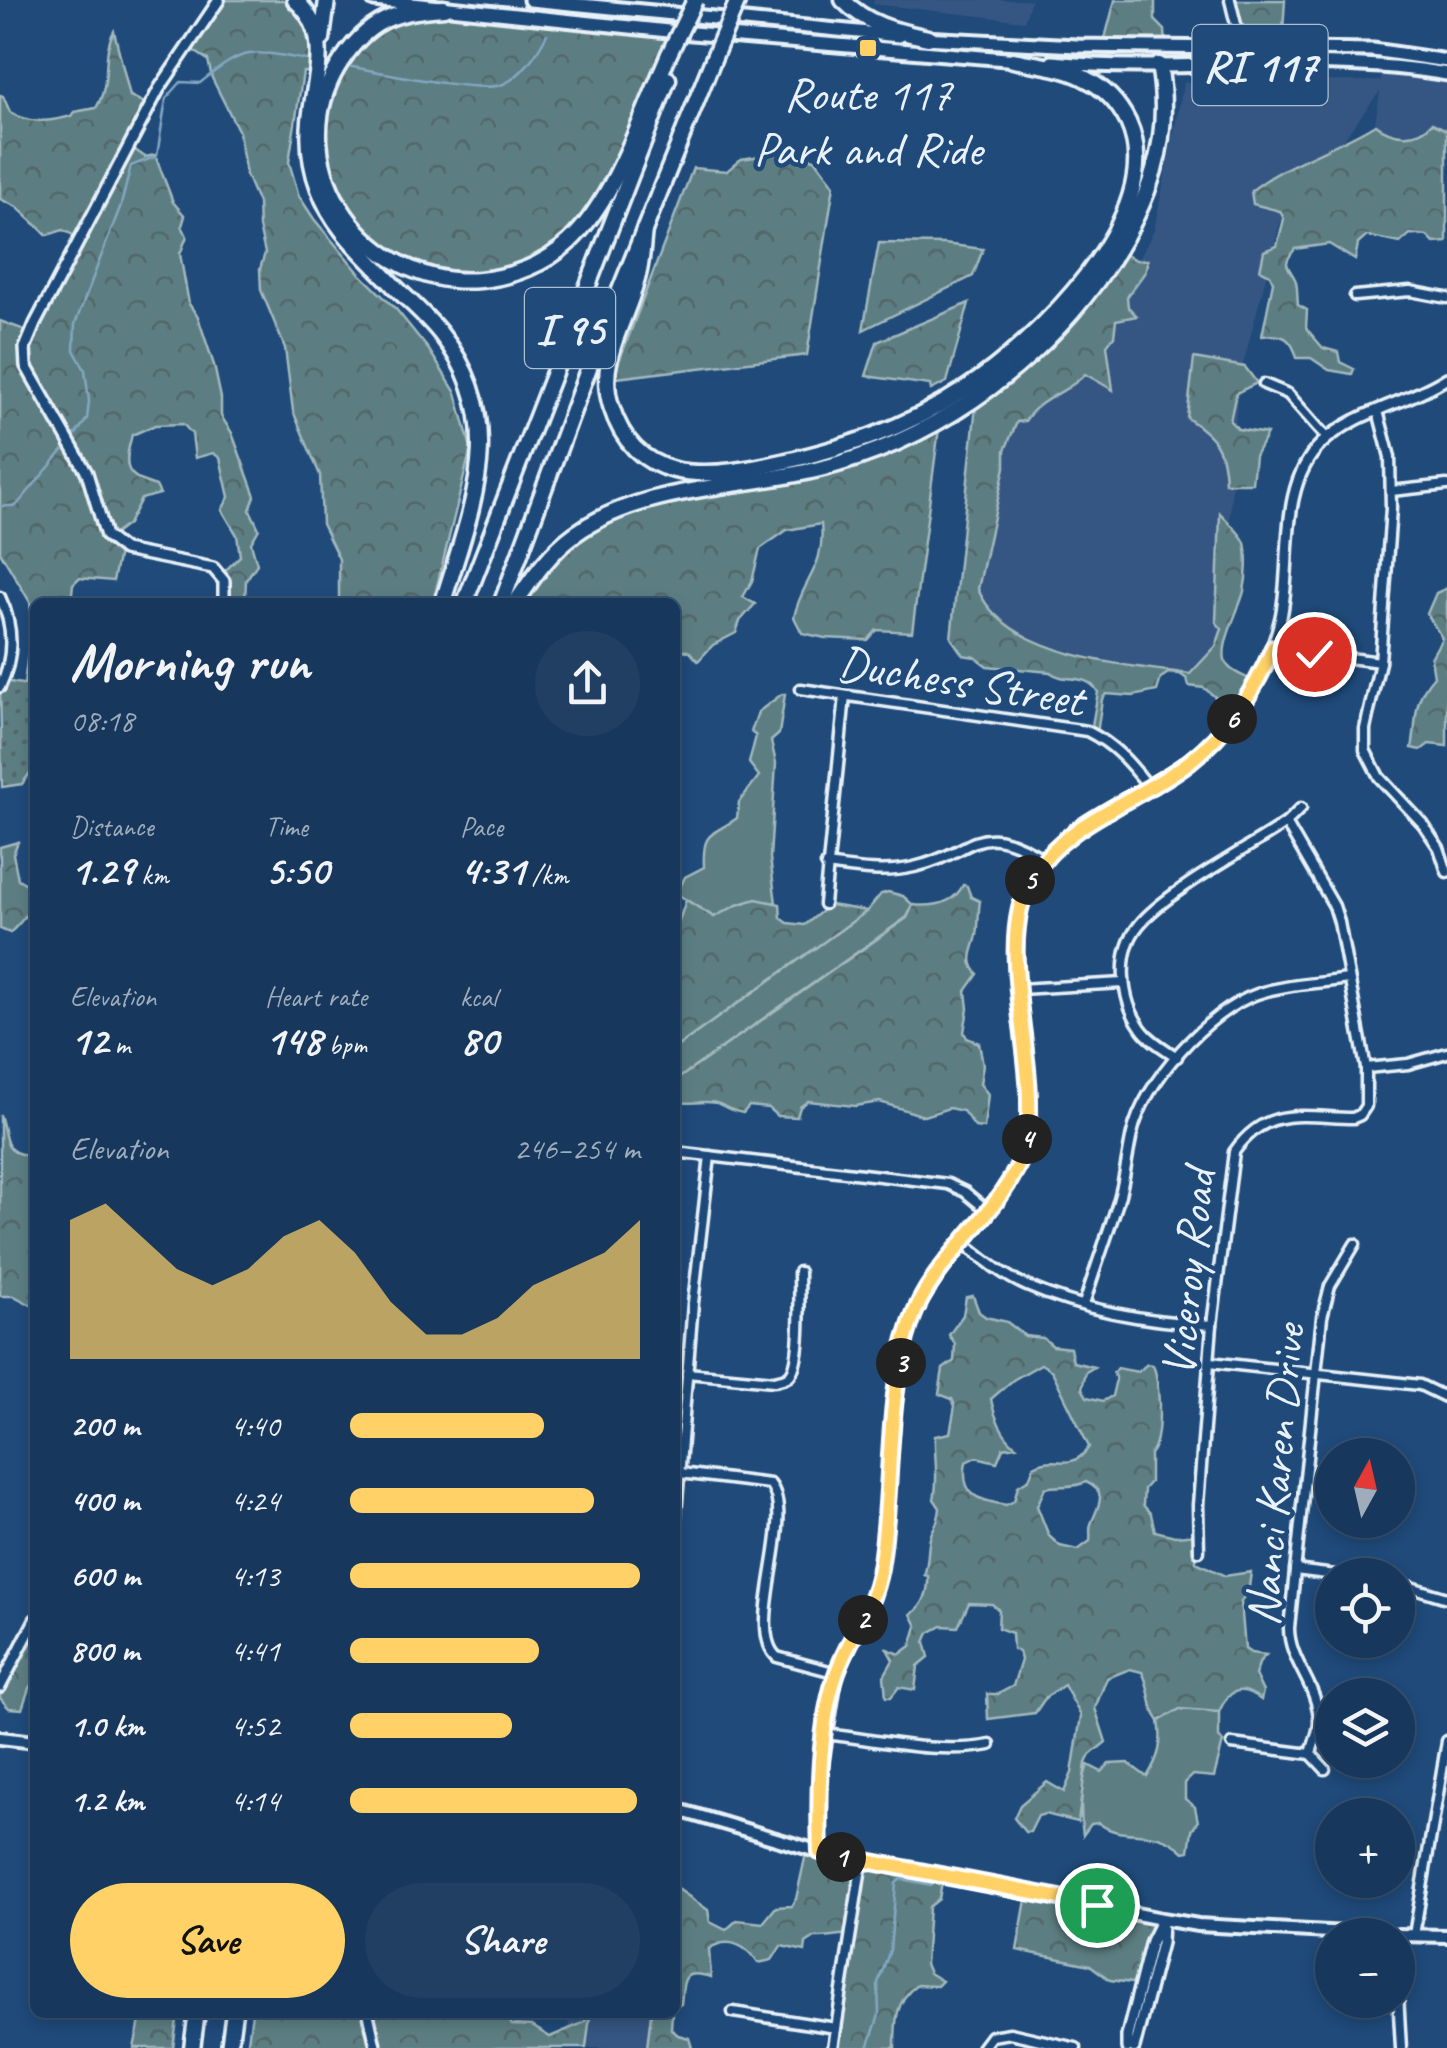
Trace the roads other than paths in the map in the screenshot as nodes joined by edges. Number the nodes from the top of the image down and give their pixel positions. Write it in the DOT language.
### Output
graph roads {
  1 [pos="219,0"];
  2 [pos="295,0"];
  3 [pos="327,0"];
  4 [pos="374,0"];
  5 [pos="530,0"];
  6 [pos="697,0"];
  7 [pos="738,0"];
  8 [pos="843,0"];
  9 [pos="1230,0"];
  10 [pos="444,8"];
  11 [pos="928,38"];
  12 [pos="1150,48"];
  13 [pos="1242,49"];
  14 [pos="320,50"];
  15 [pos="1366,50"];
  16 [pos="673,54"];
  17 [pos="1013,60"];
  18 [pos="1447,60"];
  19 [pos="1159,65"];
  20 [pos="1361,67"];
  21 [pos="1376,68"];
  22 [pos="1447,74"];
  23 [pos="644,230"];
  24 [pos="1355,296"];
  25 [pos="1447,298"];
  26 [pos="1447,378"];
  27 [pos="1264,384"];
  28 [pos="1378,411"];
  29 [pos="1328,438"];
  30 [pos="1447,485"];
  31 [pos="1391,491"];
  32 [pos="0,597"];
  33 [pos="224,598"];
  34 [pos="444,598"];
  35 [pos="466,598"];
  36 [pos="503,598"];
  37 [pos="519,598"];
  38 [pos="1273,648"];
  39 [pos="1380,662"];
  40 [pos="0,687"];
  41 [pos="801,689"];
  42 [pos="845,696"];
  43 [pos="1149,787"];
  44 [pos="1301,808"];
  45 [pos="1286,823"];
  46 [pos="1045,860"];
  47 [pos="826,865"];
  48 [pos="1447,872"];
  49 [pos="824,904"];
  50 [pos="1348,979"];
  51 [pos="1123,983"];
  52 [pos="1019,989"];
  53 [pos="1447,1052"];
  54 [pos="1177,1058"];
  55 [pos="1366,1068"];
  56 [pos="680,1153"];
  57 [pos="710,1156"];
  58 [pos="987,1210"];
  59 [pos="962,1242"];
  60 [pos="1355,1244"];
  61 [pos="799,1272"];
  62 [pos="1084,1304"];
  63 [pos="1212,1325"];
  64 [pos="1210,1362"];
  65 [pos="687,1373"];
  66 [pos="1317,1375"];
  67 [pos="1447,1398"];
  68 [pos="680,1473"];
  69 [pos="1199,1551"];
  70 [pos="1296,1570"];
  71 [pos="1315,1572"];
  72 [pos="1415,1588"];
  73 [pos="1447,1598"];
  74 [pos="30,1630"];
  75 [pos="837,1672"];
  76 [pos="0,1688"];
  77 [pos="826,1734"];
  78 [pos="0,1738"];
  79 [pos="30,1741"];
  80 [pos="1447,1742"];
  81 [pos="1232,1744"];
  82 [pos="990,1745"];
  83 [pos="1311,1754"];
  84 [pos="1315,1758"];
  85 [pos="680,1811"];
  86 [pos="820,1852"];
  87 [pos="862,1861"];
  88 [pos="1162,1919"];
  89 [pos="1415,1929"];
  90 [pos="1315,1931"];
  91 [pos="1415,1935"];
  92 [pos="1447,1936"];
  93 [pos="733,2012"];
  94 [pos="196,2018"];
  95 [pos="233,2018"];
  96 [pos="369,2018"];
  97 [pos="1399,2018"];
  98 [pos="836,2028"];
  99 [pos="192,2048"];
  100 [pos="229,2048"];
  101 [pos="376,2048"];
  102 [pos="832,2048"];
  103 [pos="982,2048"];
  104 [pos="1076,2048"];
  105 [pos="1131,2048"];
  106 [pos="1401,2048"];
  1 -- 33 [label="street"];
  2 -- 14 [label="highway"];
  3 -- 14 [label="highway"];
  4 -- 10 [label="main road, RI 117"];
  5 -- 11 [label="main road, RI 117"];
  6 -- 16 [label="highway, bridge"];
  7 -- 23 [label="highway, I 95, bridge"];
  8 -- 11 [label="highway"];
  9 -- 13 [label="street"];
  10 -- 16 [label="highway"];
  10 -- 17 [label="main road, RI 117"];
  11 -- 12 [label="main road, RI 117"];
  12 -- 13 [label="main road, RI 117"];
  12 -- 19 [label="main road"];
  13 -- 15 [label="main road, RI 117"];
  14 -- 34 [label="highway"];
  15 -- 18 [label="main road, RI 117"];
  15 -- 20 [label="main road"];
  15 -- 21 [label="main road"];
  16 -- 35 [label="highway, I 95"];
  17 -- 19 [label="main road, RI 117"];
  17 -- 23 [label="highway"];
  19 -- 20 [label="main road, RI 117"];
  19 -- 37 [label="highway"];
  20 -- 21 [label="main road, RI 117"];
  21 -- 22 [label="main road, RI 117"];
  23 -- 36 [label="highway, I 95"];
  24 -- 25 [label="street"];
  26 -- 28 [label="street"];
  27 -- 29 [label="street"];
  28 -- 29 [label="street"];
  28 -- 31 [label="street"];
  29 -- 38 [label="street"];
  30 -- 31 [label="street"];
  31 -- 39 [label="street"];
  32 -- 40 [label="street"];
  38 -- 39 [label="street"];
  38 -- 43 [label="street"];
  39 -- 48 [label="street"];
  41 -- 42 [label="street, Duchess Street"];
  42 -- 43 [label="street, Duchess Street"];
  42 -- 47 [label="street"];
  43 -- 46 [label="street"];
  44 -- 45 [label="street"];
  45 -- 50 [label="street, Viceroy Road"];
  45 -- 51 [label="street"];
  46 -- 47 [label="street"];
  46 -- 52 [label="street"];
  47 -- 49 [label="street"];
  50 -- 54 [label="street"];
  50 -- 55 [label="street, Viceroy Road"];
  51 -- 52 [label="street"];
  51 -- 54 [label="street"];
  52 -- 58 [label="street"];
  53 -- 55 [label="street"];
  54 -- 62 [label="street"];
  55 -- 63 [label="street, Viceroy Road"];
  56 -- 57 [label="street"];
  57 -- 58 [label="street"];
  57 -- 65 [label="street"];
  58 -- 59 [label="street"];
  59 -- 62 [label="street"];
  59 -- 75 [label="street"];
  60 -- 66 [label="street, Nanci Karen Drive"];
  61 -- 65 [label="street"];
  62 -- 63 [label="street"];
  63 -- 64 [label="street, Viceroy Road"];
  64 -- 66 [label="street"];
  64 -- 69 [label="street, Viceroy Road"];
  65 -- 68 [label="street"];
  66 -- 67 [label="street"];
  66 -- 70 [label="street, Nanci Karen Drive"];
  68 -- 75 [label="street"];
  70 -- 71 [label="street"];
  70 -- 83 [label="street, Nanci Karen Drive"];
  72 -- 73 [label="street"];
  74 -- 76 [label="street"];
  75 -- 77 [label="street"];
  77 -- 82 [label="street"];
  77 -- 86 [label="street"];
  78 -- 79 [label="main road"];
  80 -- 89 [label="street"];
  81 -- 83 [label="street"];
  83 -- 84 [label="street"];
  85 -- 86 [label="main road"];
  86 -- 87 [label="main road"];
  87 -- 88 [label="main road"];
  87 -- 98 [label="street"];
  88 -- 90 [label="main road"];
  88 -- 105 [label="street"];
  91 -- 92 [label="main road"];
  93 -- 98 [label="street"];
  94 -- 99 [label="highway"];
  95 -- 100 [label="highway"];
  96 -- 101 [label="street"];
  97 -- 106 [label="street"];
  98 -- 102 [label="street"];
  103 -- 104 [label="street"];
}
